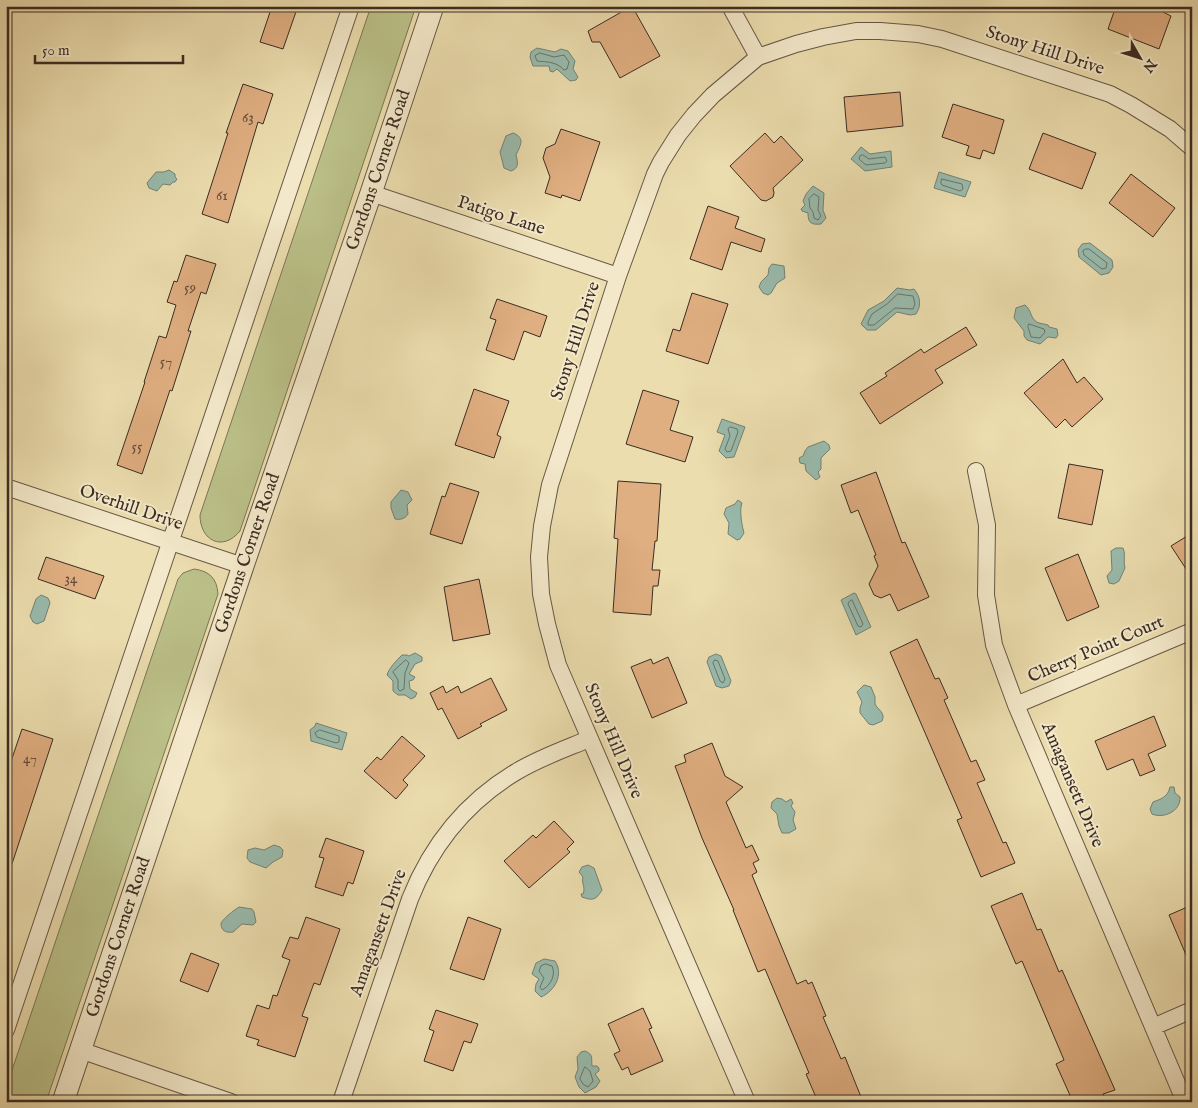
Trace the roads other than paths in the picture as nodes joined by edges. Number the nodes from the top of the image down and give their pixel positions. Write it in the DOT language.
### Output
graph roads {
  1 [pos="351,6"];
  2 [pos="433,6"];
  3 [pos="730,6"];
  4 [pos="758,57"];
  5 [pos="1192,148"];
  6 [pos="370,193"];
  7 [pos="618,276"];
  8 [pos="976,471"];
  9 [pos="6,487"];
  10 [pos="171,543"];
  11 [pos="242,566"];
  12 [pos="1192,631"];
  13 [pos="1016,705"];
  14 [pos="589,738"];
  15 [pos="1192,1010"];
  16 [pos="1153,1027"];
  17 [pos="6,1030"];
  18 [pos="80,1050"];
  19 [pos="63,1102"];
  20 [pos="231,1102"];
  21 [pos="341,1102"];
  22 [pos="747,1102"];
  23 [pos="1185,1102"];
  1 -- 10 [label="street"];
  2 -- 6 [label="street, Gordons Corner Road"];
  3 -- 4 [label="street"];
  4 -- 5 [label="street, Stony Hill Drive"];
  4 -- 7 [label="street, Stony Hill Drive"];
  6 -- 7 [label="street, Patigo Lane"];
  6 -- 11 [label="street, Gordons Corner Road"];
  7 -- 14 [label="street, Stony Hill Drive"];
  8 -- 13 [label="street, Amagansett Drive"];
  9 -- 10 [label="street, Overhill Drive"];
  10 -- 11 [label="street, Overhill Drive"];
  10 -- 17 [label="street"];
  11 -- 18 [label="street, Gordons Corner Road"];
  12 -- 13 [label="street, Cherry Point Court"];
  13 -- 16 [label="street, Amagansett Drive"];
  14 -- 21 [label="street, Amagansett Drive"];
  14 -- 22 [label="street, Stony Hill Drive"];
  15 -- 16 [label="street"];
  16 -- 23 [label="street, Amagansett Drive"];
  18 -- 19 [label="street, Gordons Corner Road"];
  18 -- 20 [label="street"];
}
